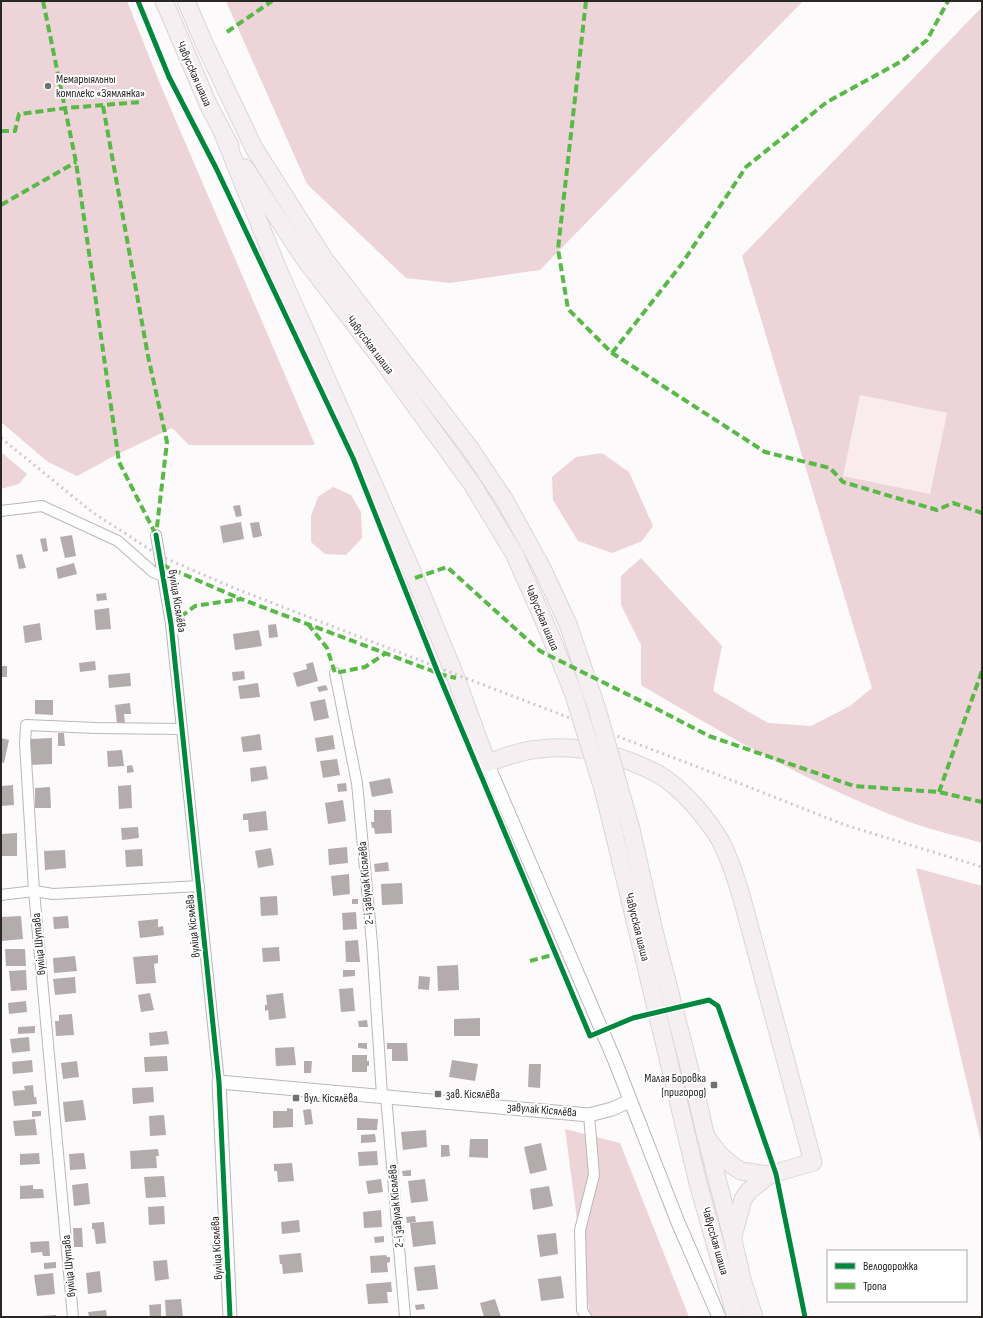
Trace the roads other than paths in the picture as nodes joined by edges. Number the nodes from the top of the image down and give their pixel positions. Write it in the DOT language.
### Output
graph roads {
  1 [pos="164,1"];
  2 [pos="186,1"];
  3 [pos="224,136"];
  4 [pos="1,511"];
  5 [pos="156,535"];
  6 [pos="163,576"];
  7 [pos="335,672"];
  8 [pos="182,729"];
  9 [pos="488,763"];
  10 [pos="199,886"];
  11 [pos="34,891"];
  12 [pos="1,895"];
  13 [pos="219,1082"];
  14 [pos="384,1096"];
  15 [pos="630,1101"];
  16 [pos="589,1115"];
  17 [pos="706,1137"];
  18 [pos="769,1175"];
  19 [pos="732,1236"];
  20 [pos="73,1317"];
  21 [pos="230,1317"];
  22 [pos="405,1317"];
  23 [pos="586,1317"];
  24 [pos="719,1317"];
  25 [pos="736,1317"];
  26 [pos="754,1317"];
  1 -- 3 [label="main road, Чавусская шаша"];
  2 -- 17 [label="main road, Чавусская шаша, bridge"];
  3 -- 9 [label="main road"];
  3 -- 25 [label="main road, Чавусская шаша, bridge"];
  4 -- 6 [label="street"];
  5 -- 6 [label="street, вуліца Кісялёва"];
  6 -- 8 [label="street, вуліца Кісялёва"];
  7 -- 14 [label="street, 2-і завулак Кісялёва"];
  8 -- 10 [label="street, вуліца Кісялёва"];
  8 -- 11 [label="street, вуліца Шутава"];
  9 -- 15 [label="street"];
  9 -- 18 [label="main road"];
  10 -- 11 [label="street"];
  10 -- 13 [label="street, вуліца Кісялёва"];
  11 -- 12 [label="street"];
  11 -- 20 [label="street, вуліца Шутава"];
  13 -- 14 [label="street, завулак Кісялёва"];
  13 -- 21 [label="street, вуліца Кісялёва"];
  14 -- 16 [label="street, завулак Кісялёва"];
  14 -- 22 [label="street, 2-і завулак Кісялёва"];
  15 -- 16 [label="street"];
  15 -- 24 [label="street"];
  16 -- 23 [label="street, завулак Кісялёва"];
  17 -- 18 [label="main road"];
  17 -- 19 [label="main road, Чавусская шаша"];
  18 -- 19 [label="main road"];
  19 -- 26 [label="main road, Чавусская шаша"];
}
